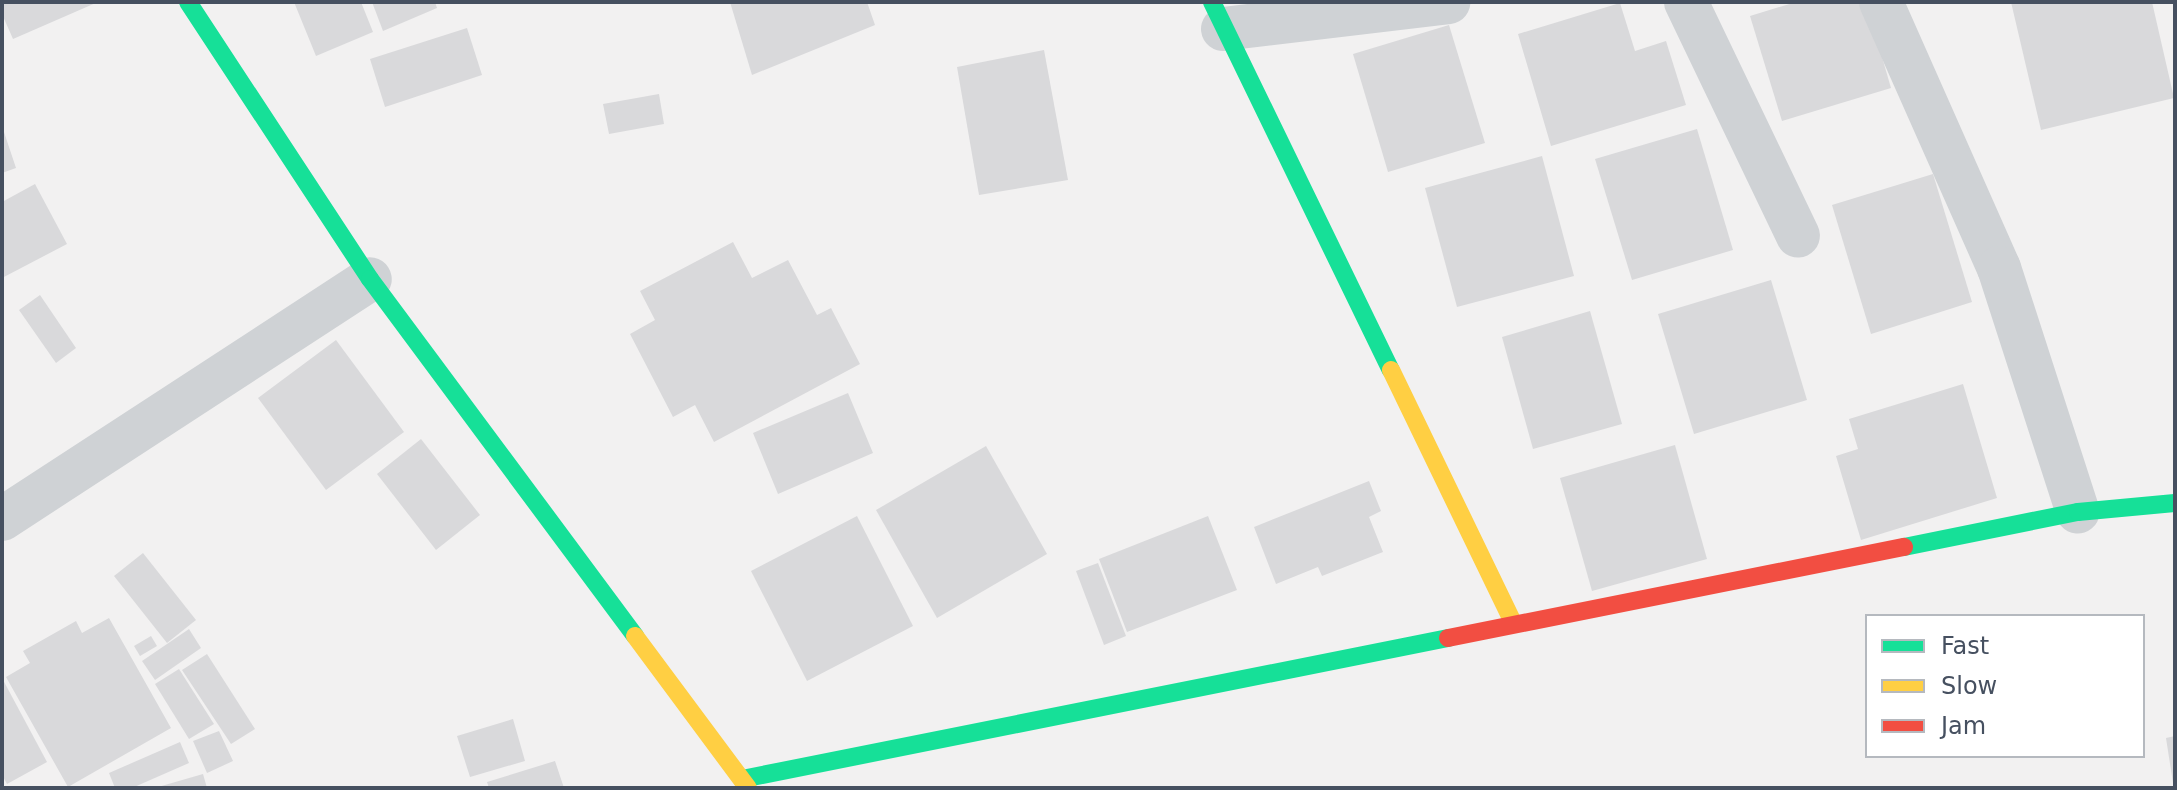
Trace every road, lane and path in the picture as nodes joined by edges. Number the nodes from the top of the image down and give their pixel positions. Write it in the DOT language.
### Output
graph roads {
  1 [pos="188,2"];
  2 [pos="1448,2"];
  3 [pos="1686,2"];
  4 [pos="1881,2"];
  5 [pos="1218,16"];
  6 [pos="1798,236"];
  7 [pos="370,279"];
  8 [pos="2175,503"];
  9 [pos="2078,512"];
  10 [pos="2,519"];
  11 [pos="1514,624"];
  12 [pos="745,783"];
  1 -- 7 [label="street"];
  2 -- 5 [label="street"];
  3 -- 6 [label="street"];
  4 -- 9 [label="street"];
  5 -- 11 [label="street"];
  7 -- 10 [label="street"];
  7 -- 12 [label="street"];
  8 -- 9 [label="street"];
  9 -- 11 [label="street"];
  11 -- 12 [label="street"];
}
